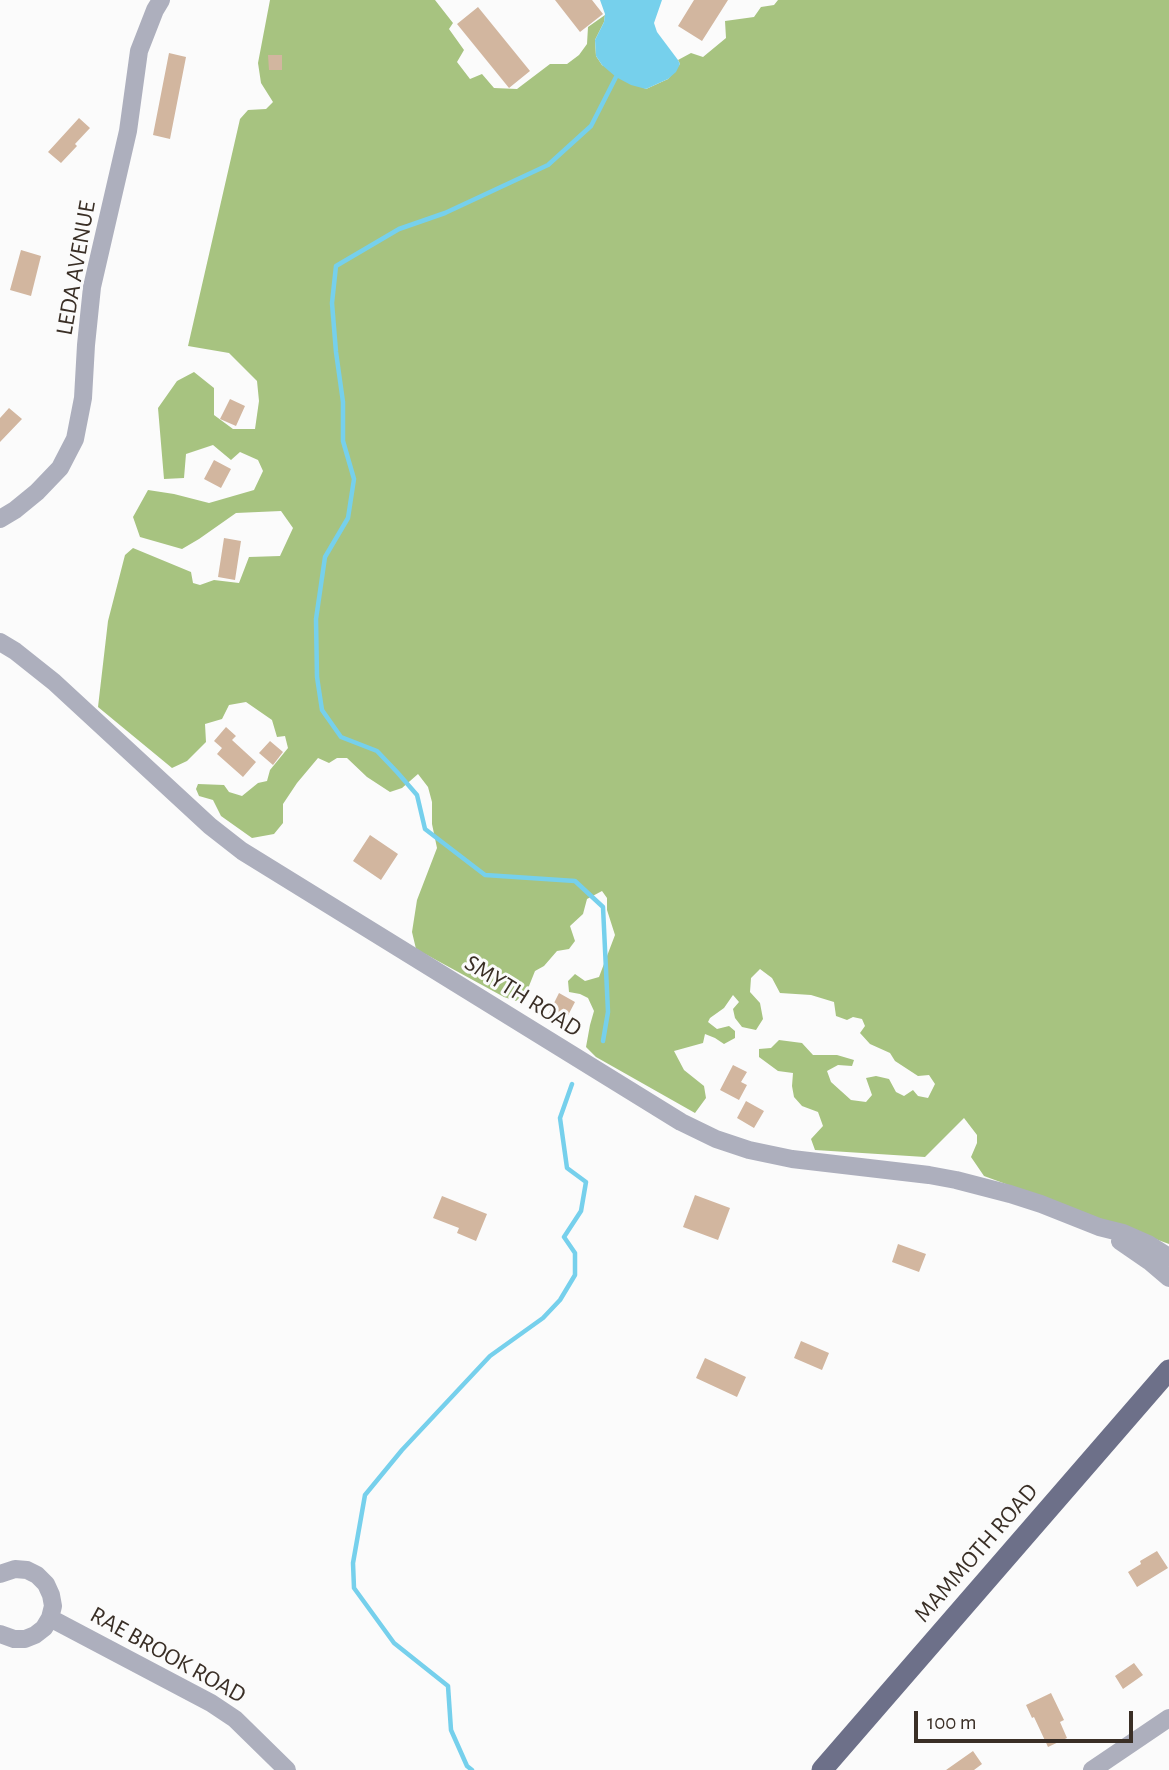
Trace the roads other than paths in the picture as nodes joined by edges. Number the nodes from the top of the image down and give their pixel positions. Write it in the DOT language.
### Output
graph roads {
  1 [pos="161,0"];
  2 [pos="0,519"];
  3 [pos="0,642"];
  4 [pos="1099,1227"];
  5 [pos="1169,1257"];
  6 [pos="1169,1278"];
  7 [pos="1169,1370"];
  8 [pos="0,1574"];
  9 [pos="50,1618"];
  10 [pos="0,1634"];
  11 [pos="1169,1718"];
  12 [pos="287,1770"];
  13 [pos="822,1770"];
  14 [pos="1092,1770"];
  1 -- 2 [label="street, LEDA AVENUE"];
  3 -- 4 [label="street, SMYTH ROAD"];
  4 -- 5 [label="street, SMYTH ROAD"];
  4 -- 6 [label="street, SMYTH ROAD"];
  7 -- 13 [label="main road, MAMMOTH ROAD"];
  8 -- 9 [label="street, RAE BROOK ROAD"];
  9 -- 10 [label="street, RAE BROOK ROAD"];
  9 -- 12 [label="street, RAE BROOK ROAD"];
  11 -- 14 [label="street"];
}
